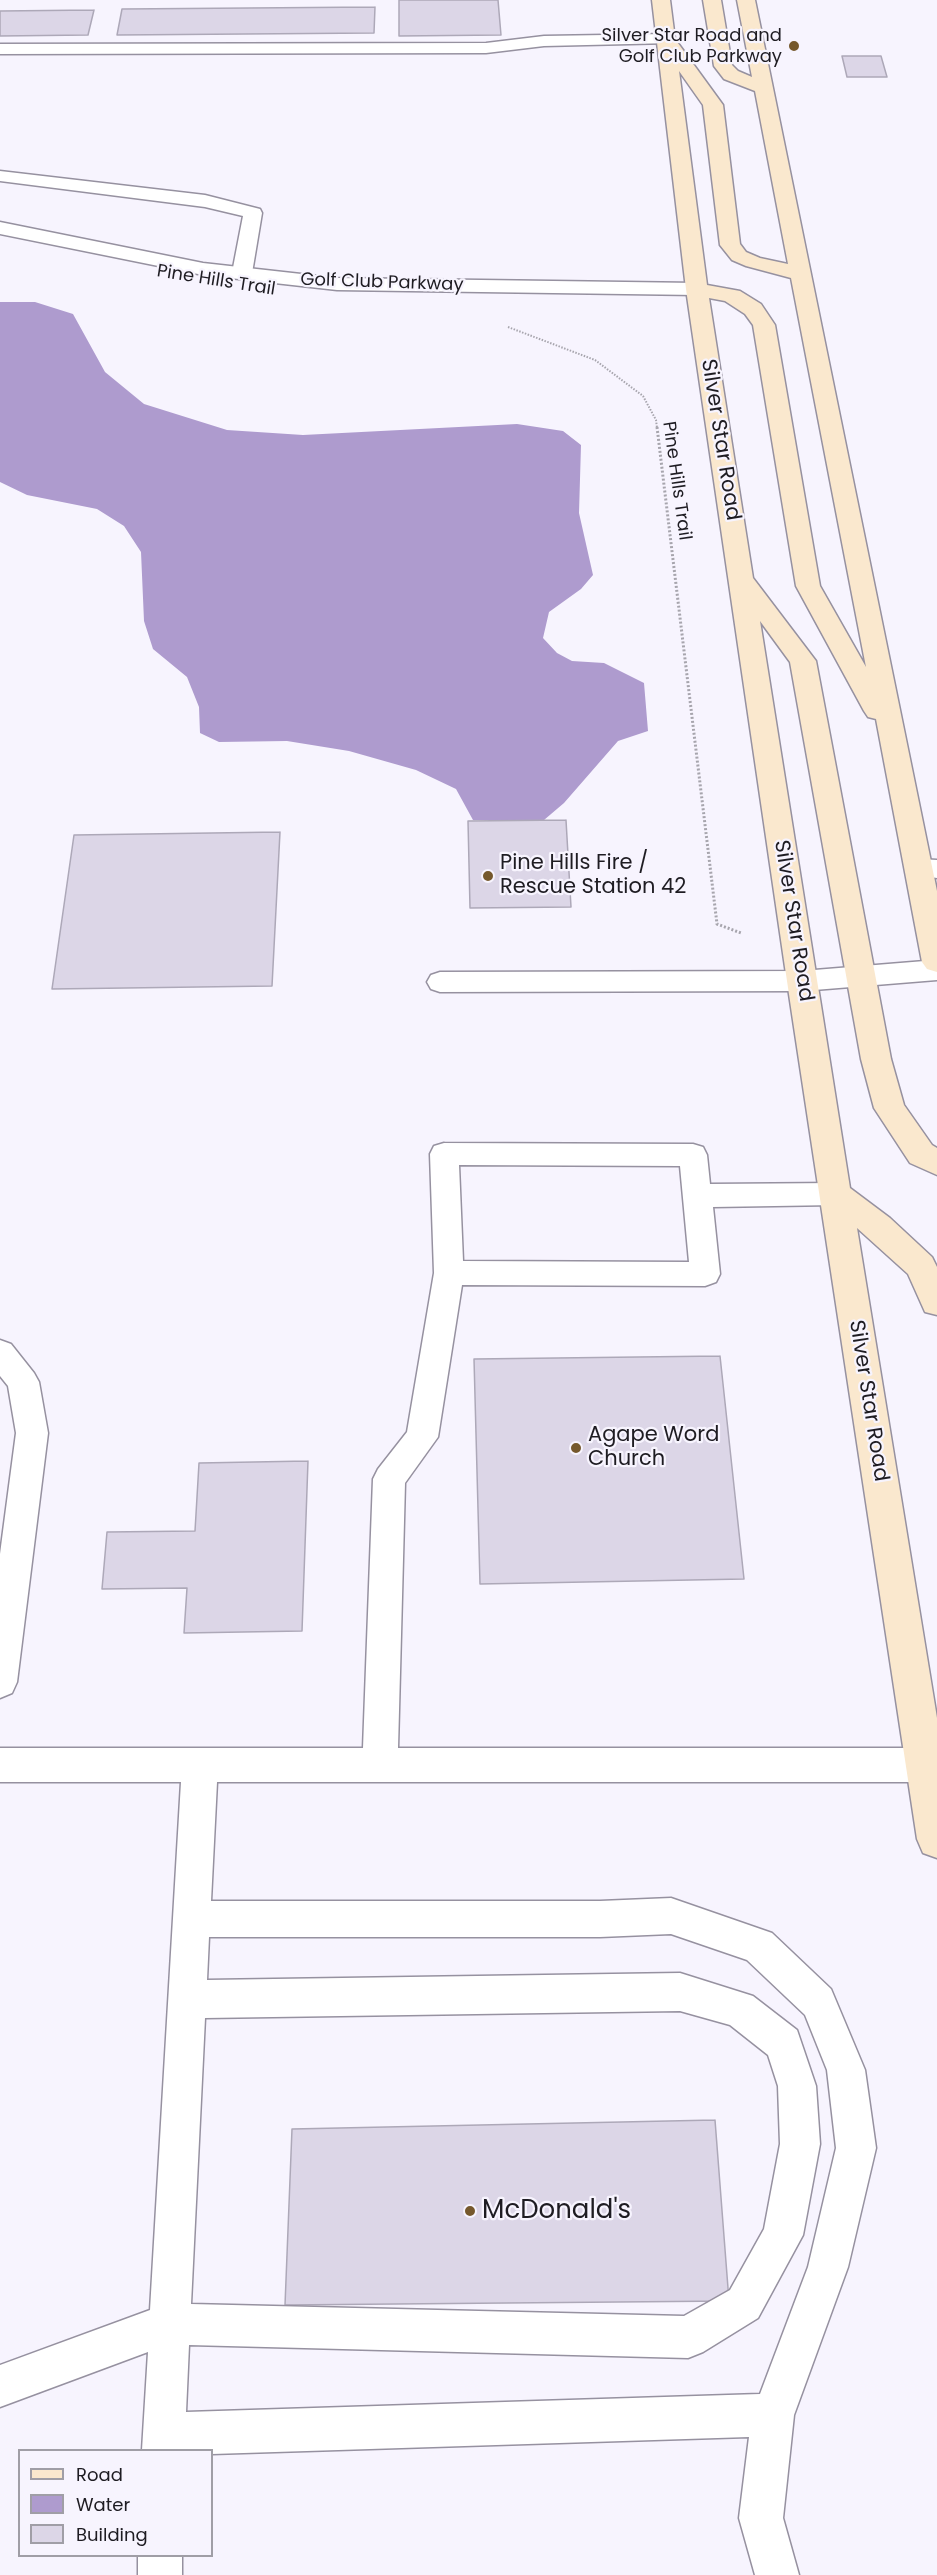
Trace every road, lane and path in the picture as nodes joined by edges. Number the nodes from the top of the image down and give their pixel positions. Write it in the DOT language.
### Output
graph roads {
  1 [pos="661,0"];
  2 [pos="712,0"];
  3 [pos="746,0"];
  4 [pos="666,39"];
  5 [pos="0,50"];
  6 [pos="763,88"];
  7 [pos="0,176"];
  8 [pos="0,228"];
  9 [pos="242,273"];
  10 [pos="801,274"];
  11 [pos="697,289"];
  12 [pos="501,324"];
  13 [pos="741,579"];
  14 [pos="892,739"];
  15 [pos="928,868"];
  16 [pos="741,933"];
  17 [pos="937,962"];
  18 [pos="937,970"];
  19 [pos="861,976"];
  20 [pos="802,981"];
  21 [pos="440,982"];
  22 [pos="937,1163"];
  23 [pos="836,1194"];
  24 [pos="698,1196"];
  25 [pos="449,1273"];
  26 [pos="937,1302"];
  27 [pos="0,1353"];
  28 [pos="0,1682"];
  29 [pos="0,1764"];
  30 [pos="200,1764"];
  31 [pos="380,1764"];
  32 [pos="925,1765"];
  33 [pos="937,1839"];
  34 [pos="192,1919"];
  35 [pos="188,1999"];
  36 [pos="169,2325"];
  37 [pos="0,2386"];
  38 [pos="773,2415"];
  39 [pos="164,2442"];
  40 [pos="160,2557"];
  41 [pos="160,2575"];
  42 [pos="777,2575"];
  1 -- 4 [label="main road, Silver Star Road"];
  2 -- 6 [label="main road"];
  3 -- 6 [label="main road"];
  4 -- 5 [label="lane"];
  4 -- 10 [label="main road"];
  4 -- 11 [label="main road, Silver Star Road"];
  6 -- 10 [label="main road"];
  7 -- 9 [label="lane"];
  8 -- 9 [label="street, Golf Club Parkway"];
  9 -- 11 [label="street, Golf Club Parkway"];
  10 -- 14 [label="main road"];
  11 -- 13 [label="main road, Silver Star Road"];
  11 -- 14 [label="main road"];
  12 -- 16 [label="path, Pine Hills Trail"];
  13 -- 19 [label="main road"];
  13 -- 20 [label="main road, Silver Star Road"];
  14 -- 15 [label="main road"];
  15 -- 17 [label="main road"];
  18 -- 19 [label="lane"];
  19 -- 20 [label="lane"];
  19 -- 22 [label="main road"];
  20 -- 21 [label="lane"];
  20 -- 23 [label="main road, Silver Star Road"];
  23 -- 24 [label="lane"];
  23 -- 26 [label="main road"];
  23 -- 32 [label="main road, Silver Star Road"];
  24 -- 25 [label="lane"];
  24 -- 25 [label="lane"];
  25 -- 31 [label="lane"];
  27 -- 28 [label="lane"];
  29 -- 30 [label="lane"];
  30 -- 31 [label="lane"];
  30 -- 34 [label="lane"];
  31 -- 32 [label="lane"];
  32 -- 33 [label="main road, Silver Star Road"];
  34 -- 35 [label="lane"];
  34 -- 38 [label="lane"];
  35 -- 36 [label="lane"];
  35 -- 36 [label="lane"];
  36 -- 37 [label="lane"];
  36 -- 39 [label="lane"];
  38 -- 39 [label="lane"];
  38 -- 42 [label="lane"];
  40 -- 41 [label="lane"];
}
